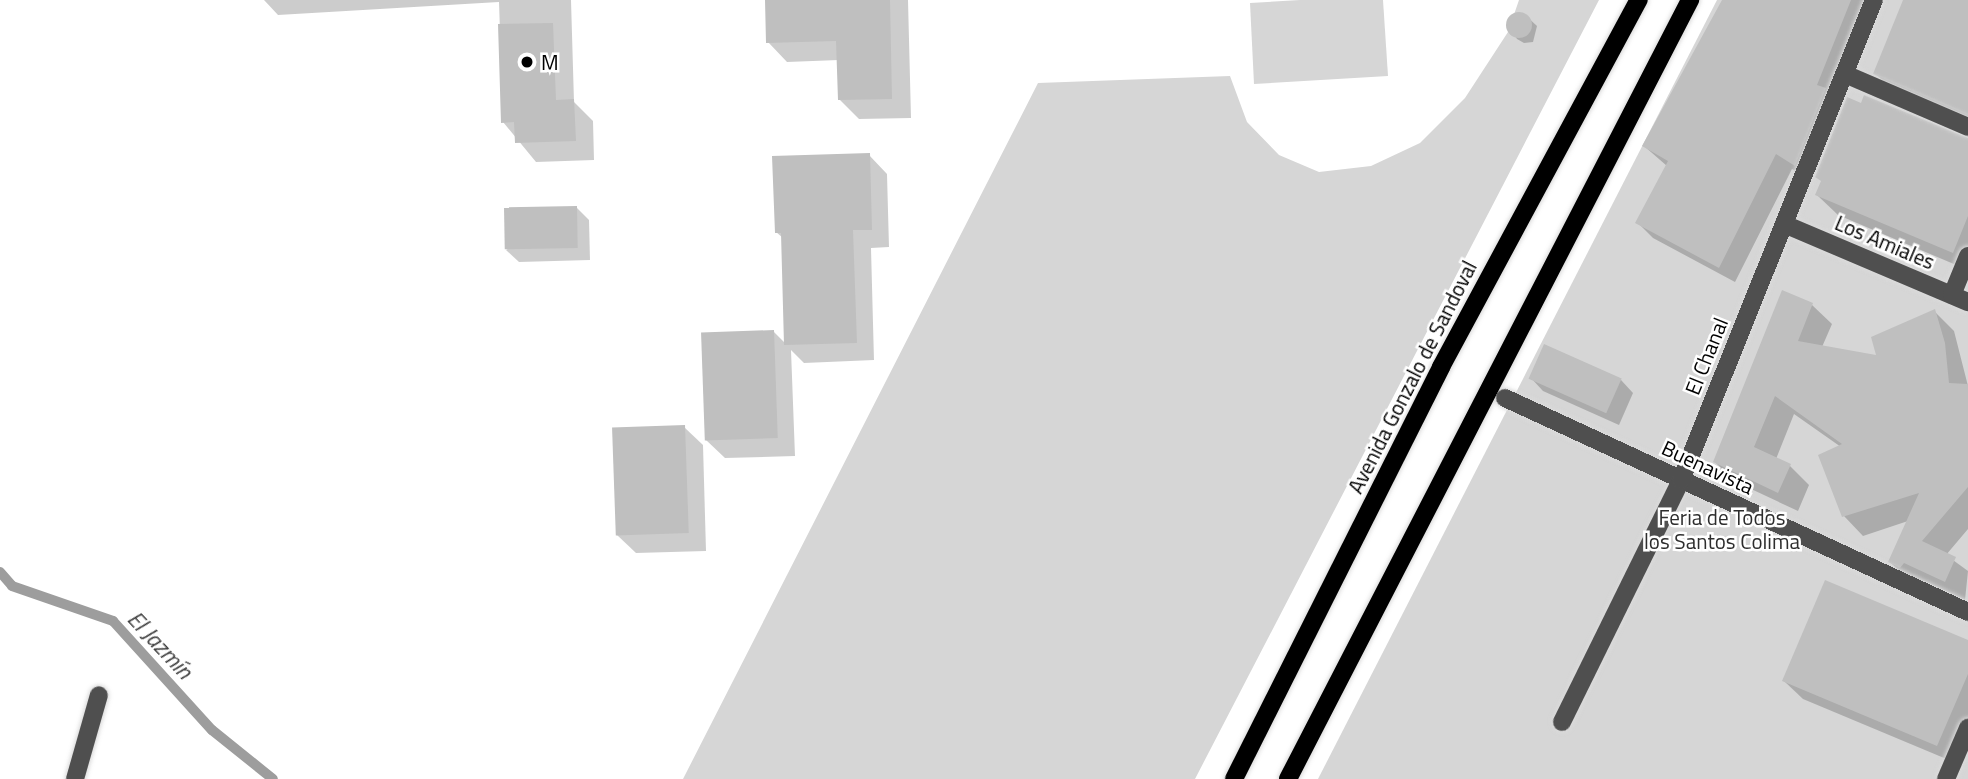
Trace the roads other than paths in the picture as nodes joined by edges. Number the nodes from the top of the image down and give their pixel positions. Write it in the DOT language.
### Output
graph roads {
  1 [pos="1639,0"];
  2 [pos="1690,0"];
  3 [pos="1874,0"];
  4 [pos="1845,74"];
  5 [pos="1968,127"];
  6 [pos="1784,223"];
  7 [pos="1968,256"];
  8 [pos="1960,299"];
  9 [pos="1505,398"];
  10 [pos="1681,480"];
  11 [pos="1968,612"];
  12 [pos="100,695"];
  13 [pos="1562,722"];
  14 [pos="1968,728"];
  15 [pos="75,779"];
  16 [pos="1234,779"];
  17 [pos="1288,779"];
  18 [pos="1945,779"];
  1 -- 16 [label="main road, Avenida Gonzalo de Sandoval"];
  2 -- 17 [label="main road"];
  3 -- 4 [label="street, El Chanal"];
  4 -- 5 [label="street"];
  4 -- 6 [label="street, El Chanal"];
  6 -- 8 [label="street, Los Amiales"];
  6 -- 10 [label="street, El Chanal"];
  7 -- 8 [label="street"];
  9 -- 10 [label="street, Buenavista"];
  10 -- 11 [label="street, Buenavista"];
  10 -- 13 [label="street, El Chanal"];
  12 -- 15 [label="street"];
  14 -- 18 [label="street"];
}
